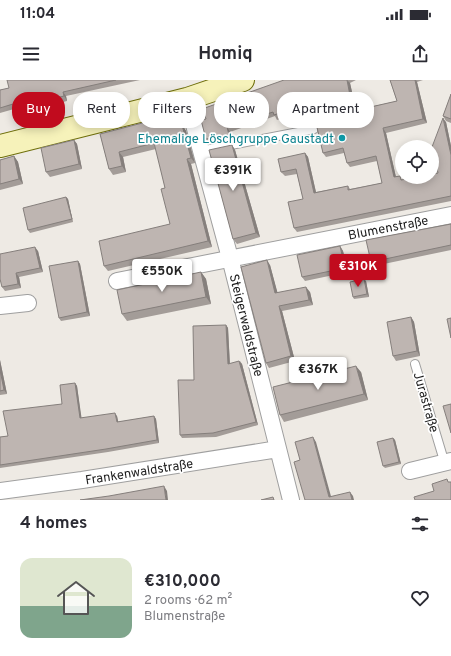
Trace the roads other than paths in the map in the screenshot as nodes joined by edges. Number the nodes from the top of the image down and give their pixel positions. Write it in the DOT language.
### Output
graph roads {
  1 [pos="243,80"];
  2 [pos="206,93"];
  3 [pos="138,111"];
  4 [pos="194,128"];
  5 [pos="314,129"];
  6 [pos="0,146"];
  7 [pos="200,151"];
  8 [pos="451,215"];
  9 [pos="230,258"];
  10 [pos="117,281"];
  11 [pos="28,303"];
  12 [pos="0,306"];
  13 [pos="415,364"];
  14 [pos="278,449"];
  15 [pos="448,463"];
  16 [pos="410,471"];
  17 [pos="0,491"];
  18 [pos="291,500"];
  1 -- 2 [label="street"];
  3 -- 6 [label="street"];
  4 -- 7 [label="street, Steigerwaldstraße"];
  5 -- 7 [label="lane"];
  7 -- 9 [label="street, Steigerwaldstraße"];
  8 -- 9 [label="street, Blumenstraße"];
  9 -- 10 [label="street, Blumenstraße"];
  9 -- 14 [label="street, Steigerwaldstraße"];
  11 -- 12 [label="street"];
  13 -- 15 [label="lane, Jurastraße"];
  14 -- 17 [label="street, Frankenwaldstraße"];
  14 -- 18 [label="street, Steigerwaldstraße"];
  15 -- 16 [label="street, Jurastraße"];
}
